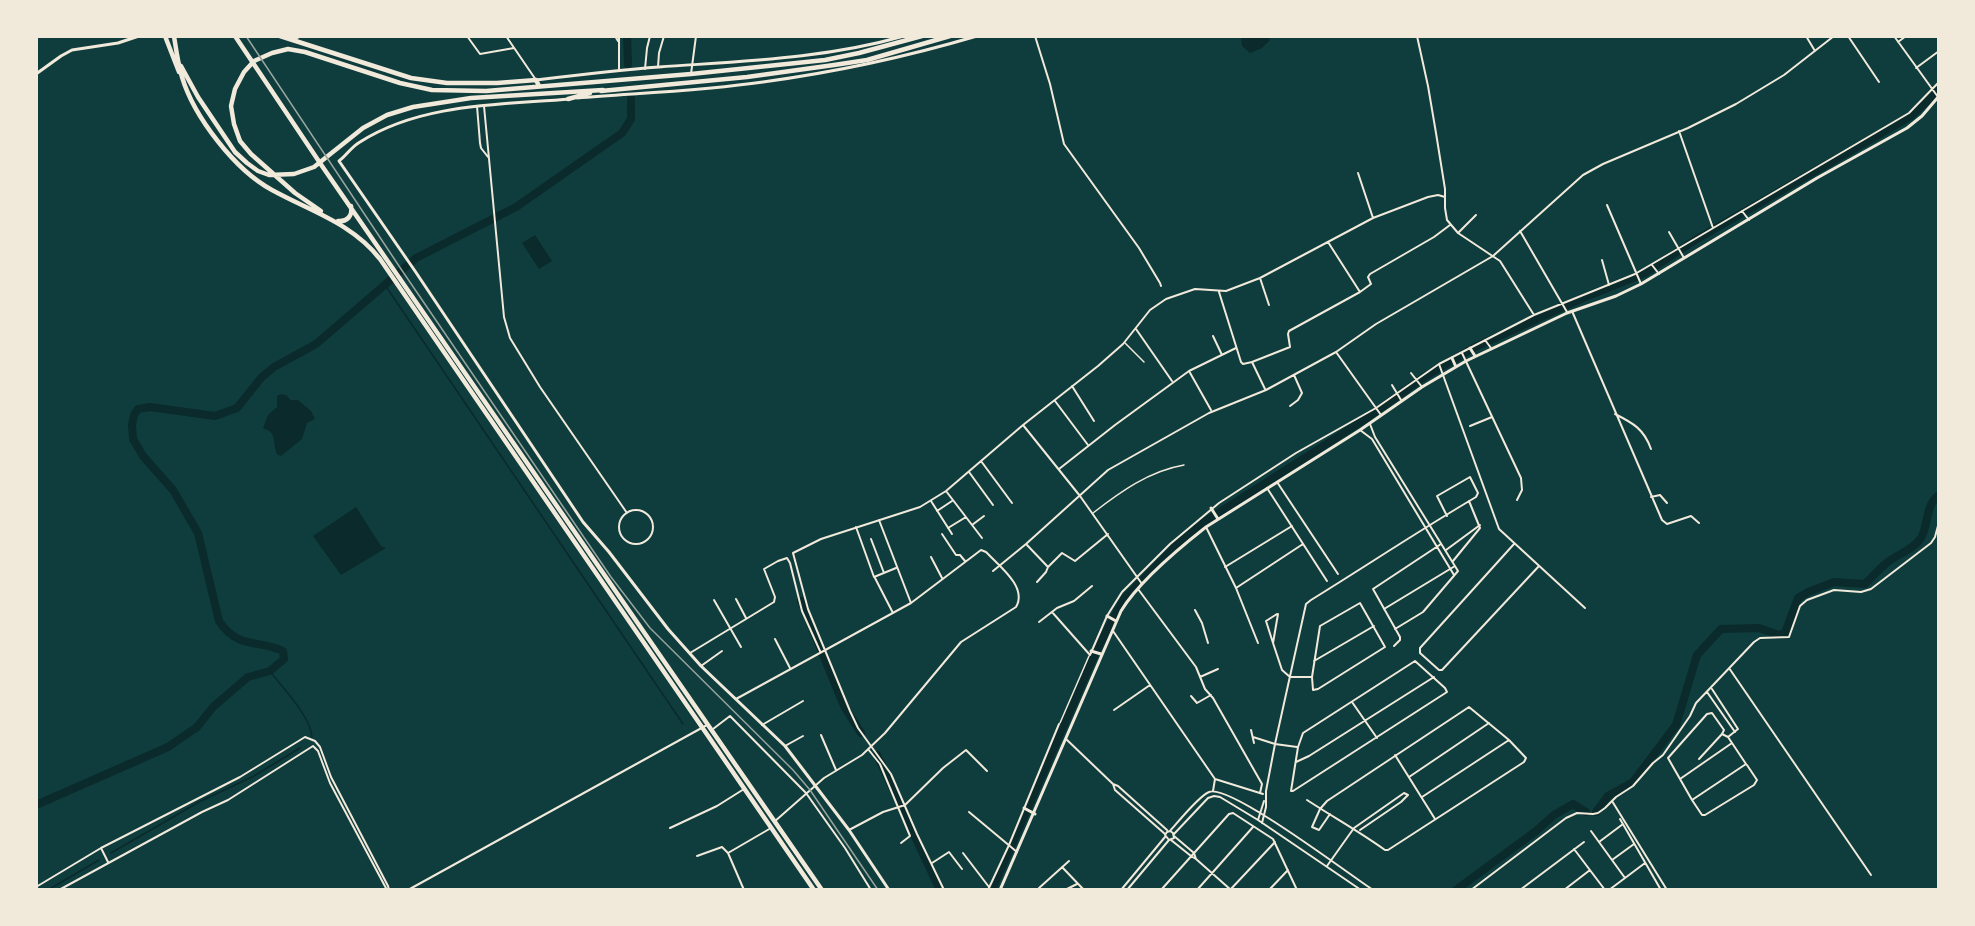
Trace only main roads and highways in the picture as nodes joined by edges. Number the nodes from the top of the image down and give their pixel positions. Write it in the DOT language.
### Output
graph roads {
  1 [pos="165,36"];
  2 [pos="174,36"];
  3 [pos="235,36"];
  4 [pos="280,36"];
  5 [pos="919,36"];
  6 [pos="950,36"];
  7 [pos="179,61"];
  8 [pos="671,67"];
  9 [pos="746,68"];
  10 [pos="671,76"];
  11 [pos="182,77"];
  12 [pos="747,77"];
  13 [pos="533,80"];
  14 [pos="539,86"];
  15 [pos="531,87"];
  16 [pos="603,90"];
  17 [pos="568,99"];
  18 [pos="350,204"];
  19 [pos="333,219"];
  20 [pos="392,273"];
  21 [pos="398,280"];
  22 [pos="814,890"];
  23 [pos="822,890"];
  1 -- 11 [label="highway"];
  2 -- 7 [label="highway"];
  3 -- 18 [label="highway"];
  4 -- 13 [label="highway"];
  5 -- 9 [label="highway"];
  6 -- 12 [label="highway"];
  7 -- 11 [label="highway"];
  7 -- 16 [label="highway"];
  8 -- 10 [label="highway"];
  9 -- 10 [label="highway"];
  9 -- 12 [label="highway"];
  10 -- 14 [label="highway"];
  11 -- 19 [label="highway"];
  12 -- 16 [label="highway"];
  13 -- 14 [label="highway"];
  13 -- 15 [label="highway"];
  14 -- 15 [label="highway"];
  15 -- 19 [label="highway"];
  16 -- 17 [label="highway"];
  18 -- 19 [label="highway"];
  18 -- 20 [label="highway"];
  19 -- 20 [label="highway"];
  20 -- 21 [label="highway"];
  21 -- 22 [label="highway"];
  21 -- 23 [label="highway"];
}
